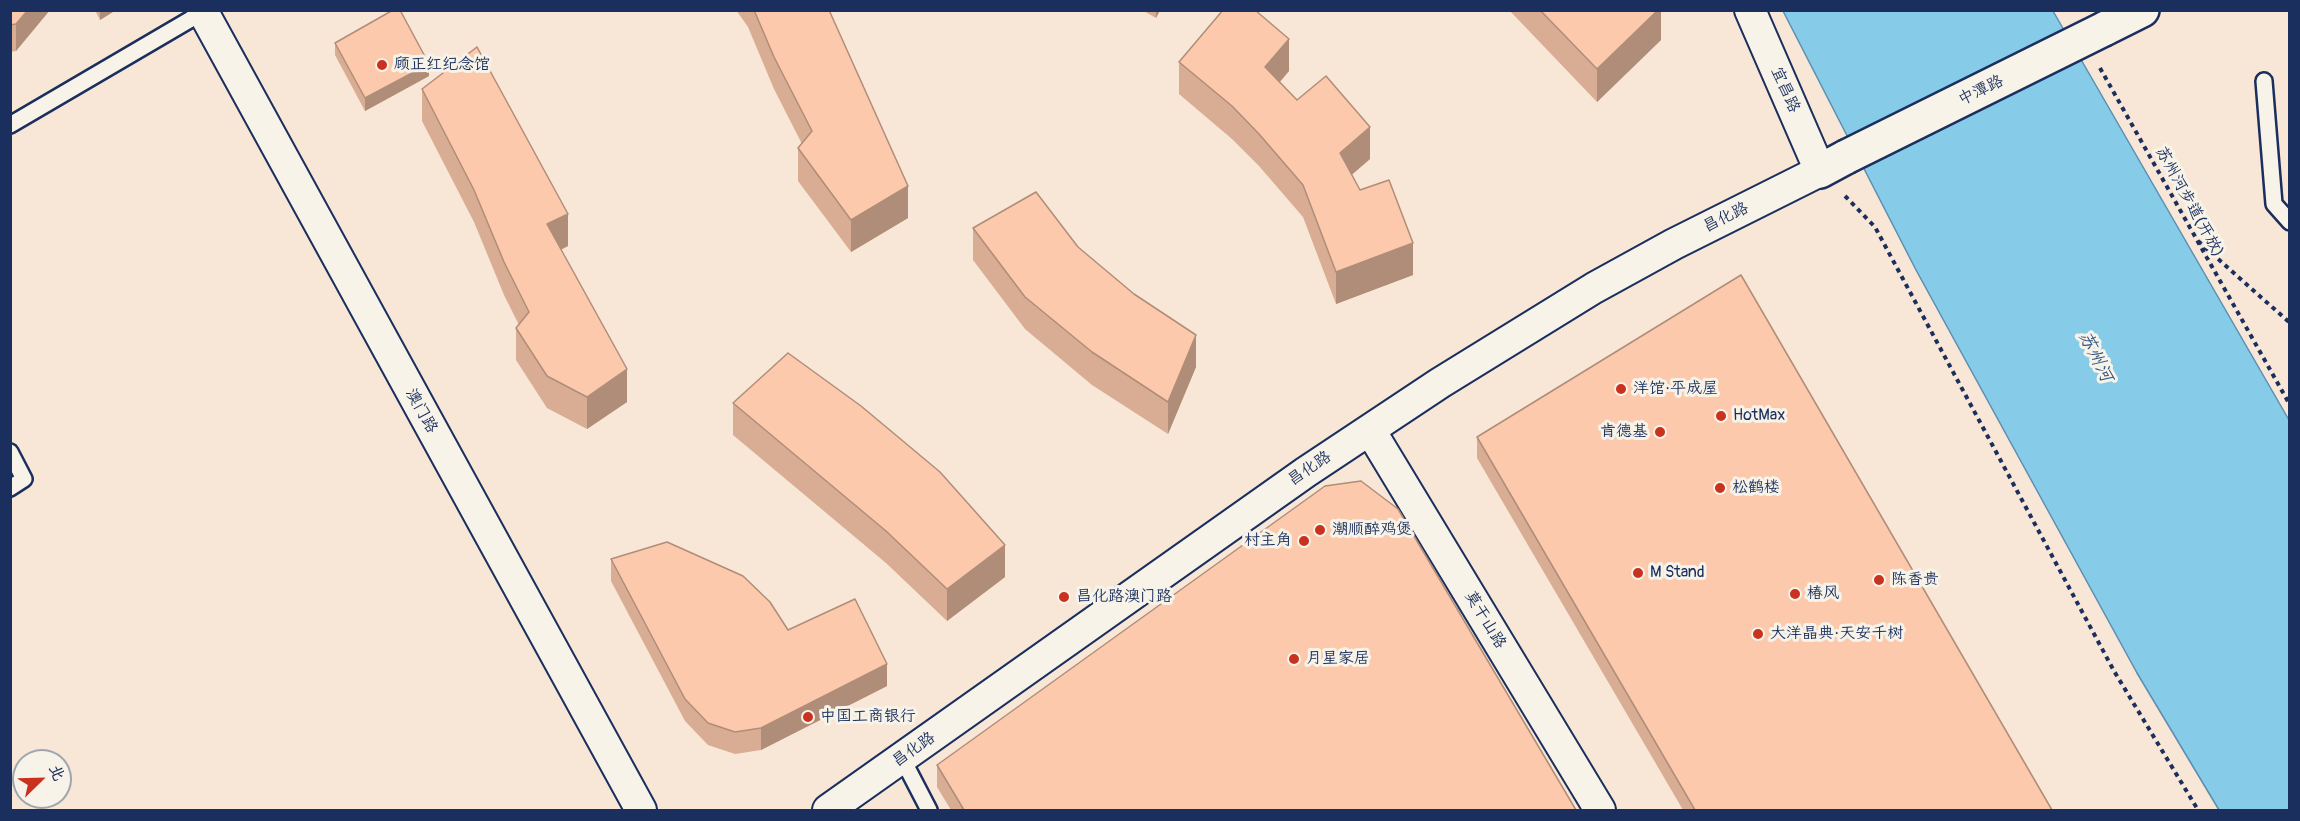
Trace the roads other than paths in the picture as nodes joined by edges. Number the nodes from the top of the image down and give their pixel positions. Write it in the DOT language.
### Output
graph roads {
  1 [pos="1750,10"];
  2 [pos="2142,10"];
  3 [pos="202,11"];
  4 [pos="2264,81"];
  5 [pos="10,125"];
  6 [pos="1833,164"];
  7 [pos="2289,222"];
  8 [pos="1370,430"];
  9 [pos="10,452"];
  10 [pos="10,488"];
  11 [pos="902,758"];
  12 [pos="641,810"];
  13 [pos="828,810"];
  14 [pos="928,810"];
  15 [pos="1600,810"];
  1 -- 6 [label="street, 宜昌路"];
  2 -- 6 [label="street, 中潭路, bridge"];
  3 -- 5 [label="lane"];
  3 -- 12 [label="street, 澳门路"];
  4 -- 7 [label="lane"];
  6 -- 8 [label="street, 昌化路"];
  8 -- 11 [label="street, 昌化路"];
  8 -- 15 [label="street, 莫干山路"];
  9 -- 10 [label="lane"];
  11 -- 13 [label="street, 昌化路"];
  11 -- 14 [label="lane"];
}
